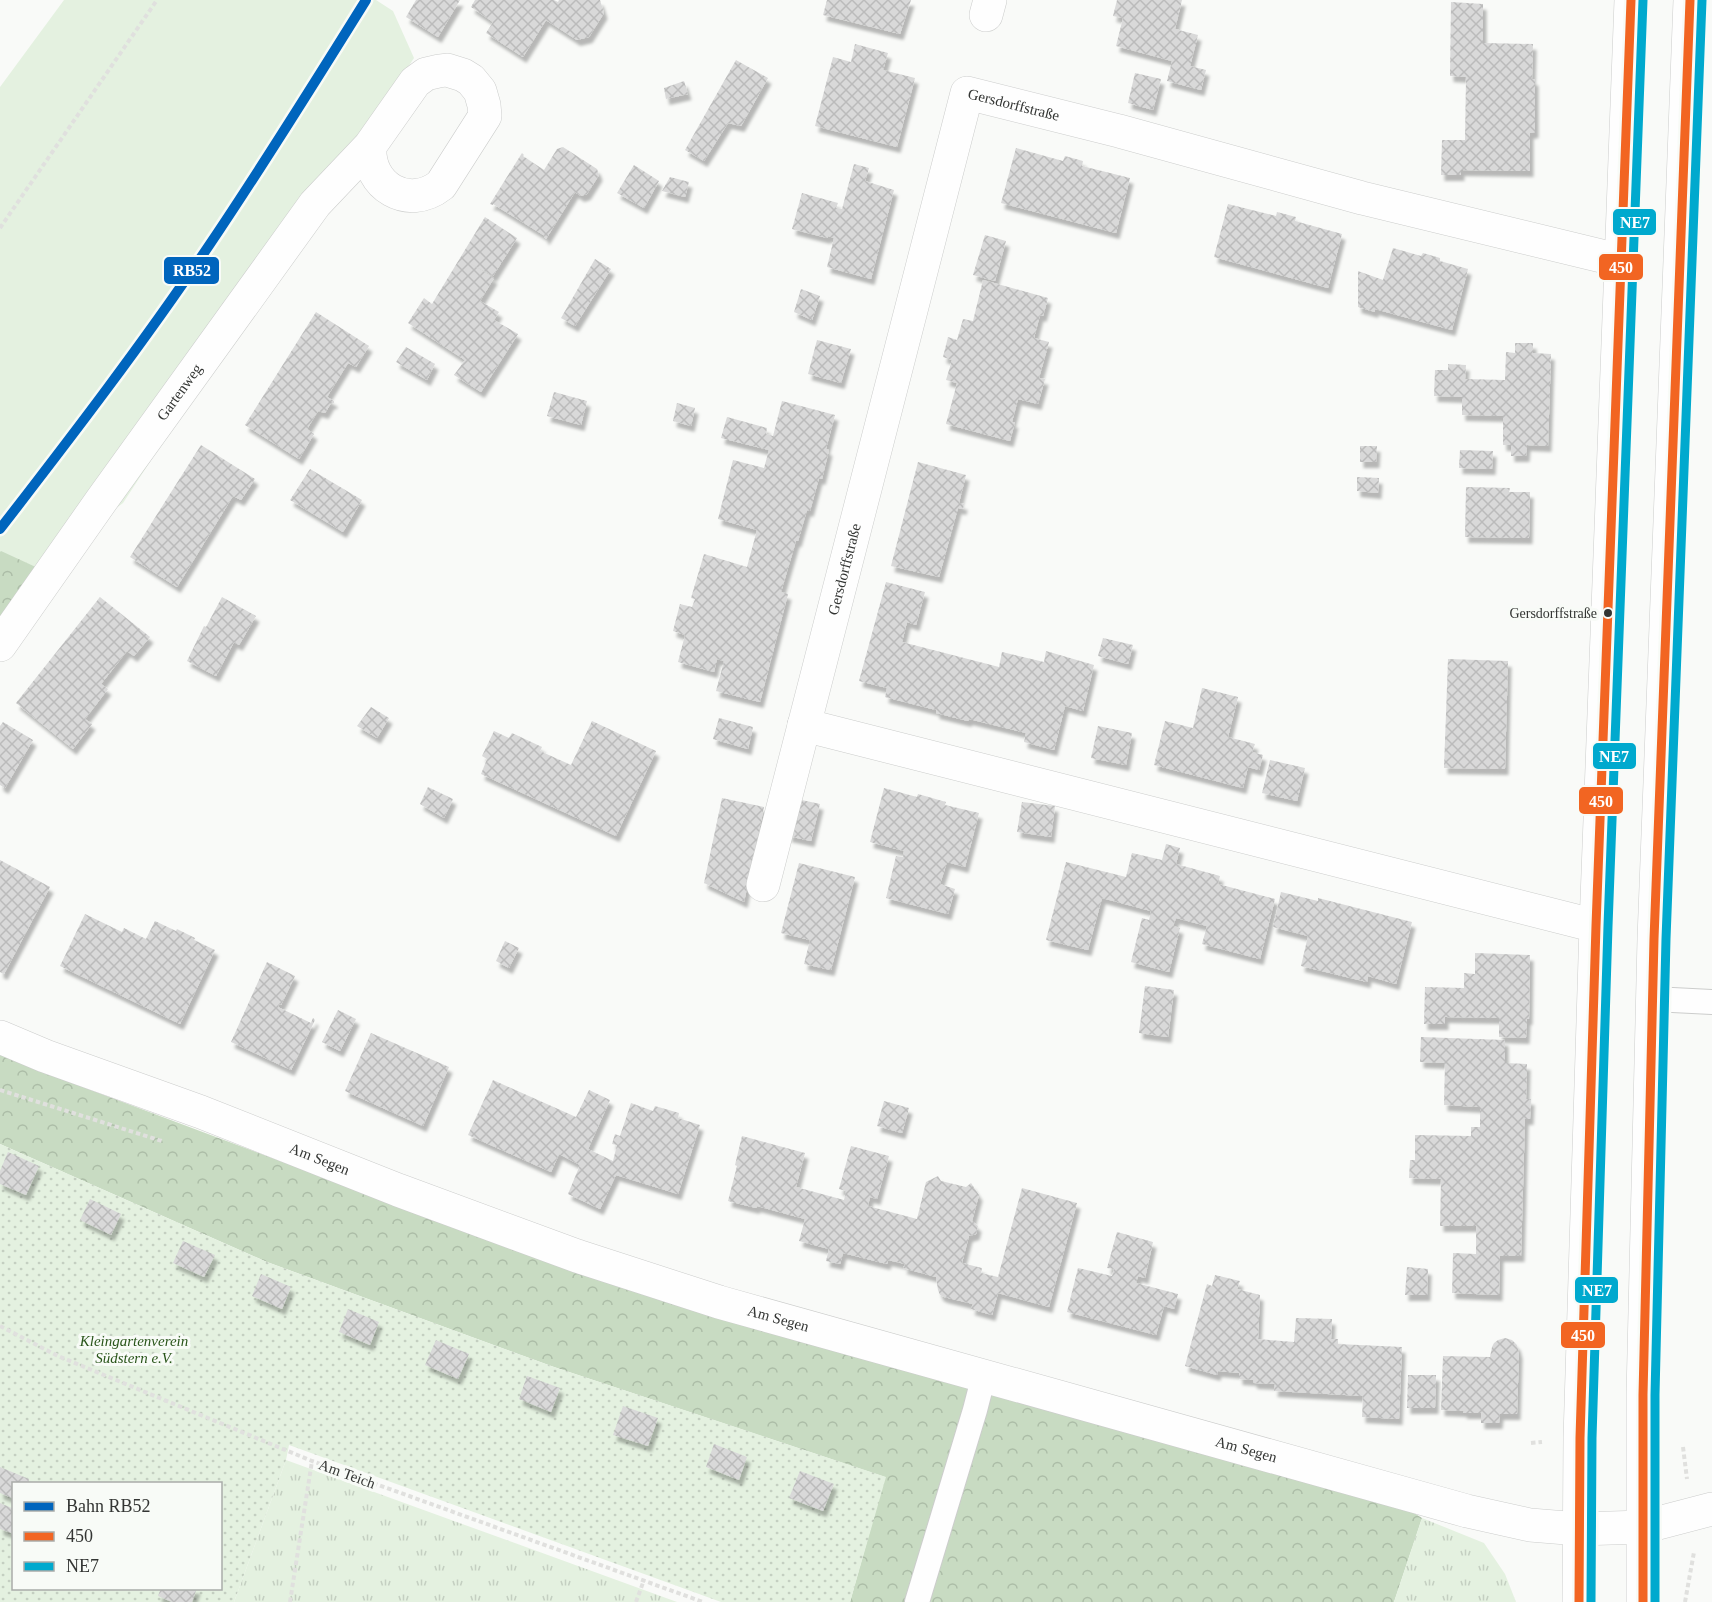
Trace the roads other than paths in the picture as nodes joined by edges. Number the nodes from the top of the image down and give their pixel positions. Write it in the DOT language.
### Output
graph roads {
  1 [pos="1631,0"];
  2 [pos="1690,0"];
  3 [pos="370,146"];
  4 [pos="1622,261"];
  5 [pos="0,645"];
  6 [pos="804,725"];
  7 [pos="763,885"];
  8 [pos="1596,926"];
  9 [pos="1653,999"];
  10 [pos="1712,1002"];
  11 [pos="0,1037"];
  12 [pos="984,1375"];
  13 [pos="1701,1512"];
  14 [pos="1643,1527"];
  15 [pos="1579,1529"];
  16 [pos="917,1602"];
  17 [pos="1579,1602"];
  18 [pos="1643,1602"];
  1 -- 4 [label="street"];
  2 -- 9 [label="street"];
  3 -- 5 [label="street, Gartenweg"];
  4 -- 6 [label="street, Gersdorffstraße"];
  4 -- 8 [label="street"];
  6 -- 7 [label="street, Gersdorffstraße"];
  6 -- 8 [label="street"];
  8 -- 15 [label="street"];
  9 -- 10 [label="lane"];
  9 -- 14 [label="street"];
  11 -- 12 [label="street, Am Segen"];
  12 -- 15 [label="street, Am Segen"];
  12 -- 16 [label="lane"];
  13 -- 14 [label="street, Am Segen"];
  14 -- 15 [label="street, Am Segen"];
  14 -- 18 [label="street"];
  15 -- 17 [label="street"];
}
